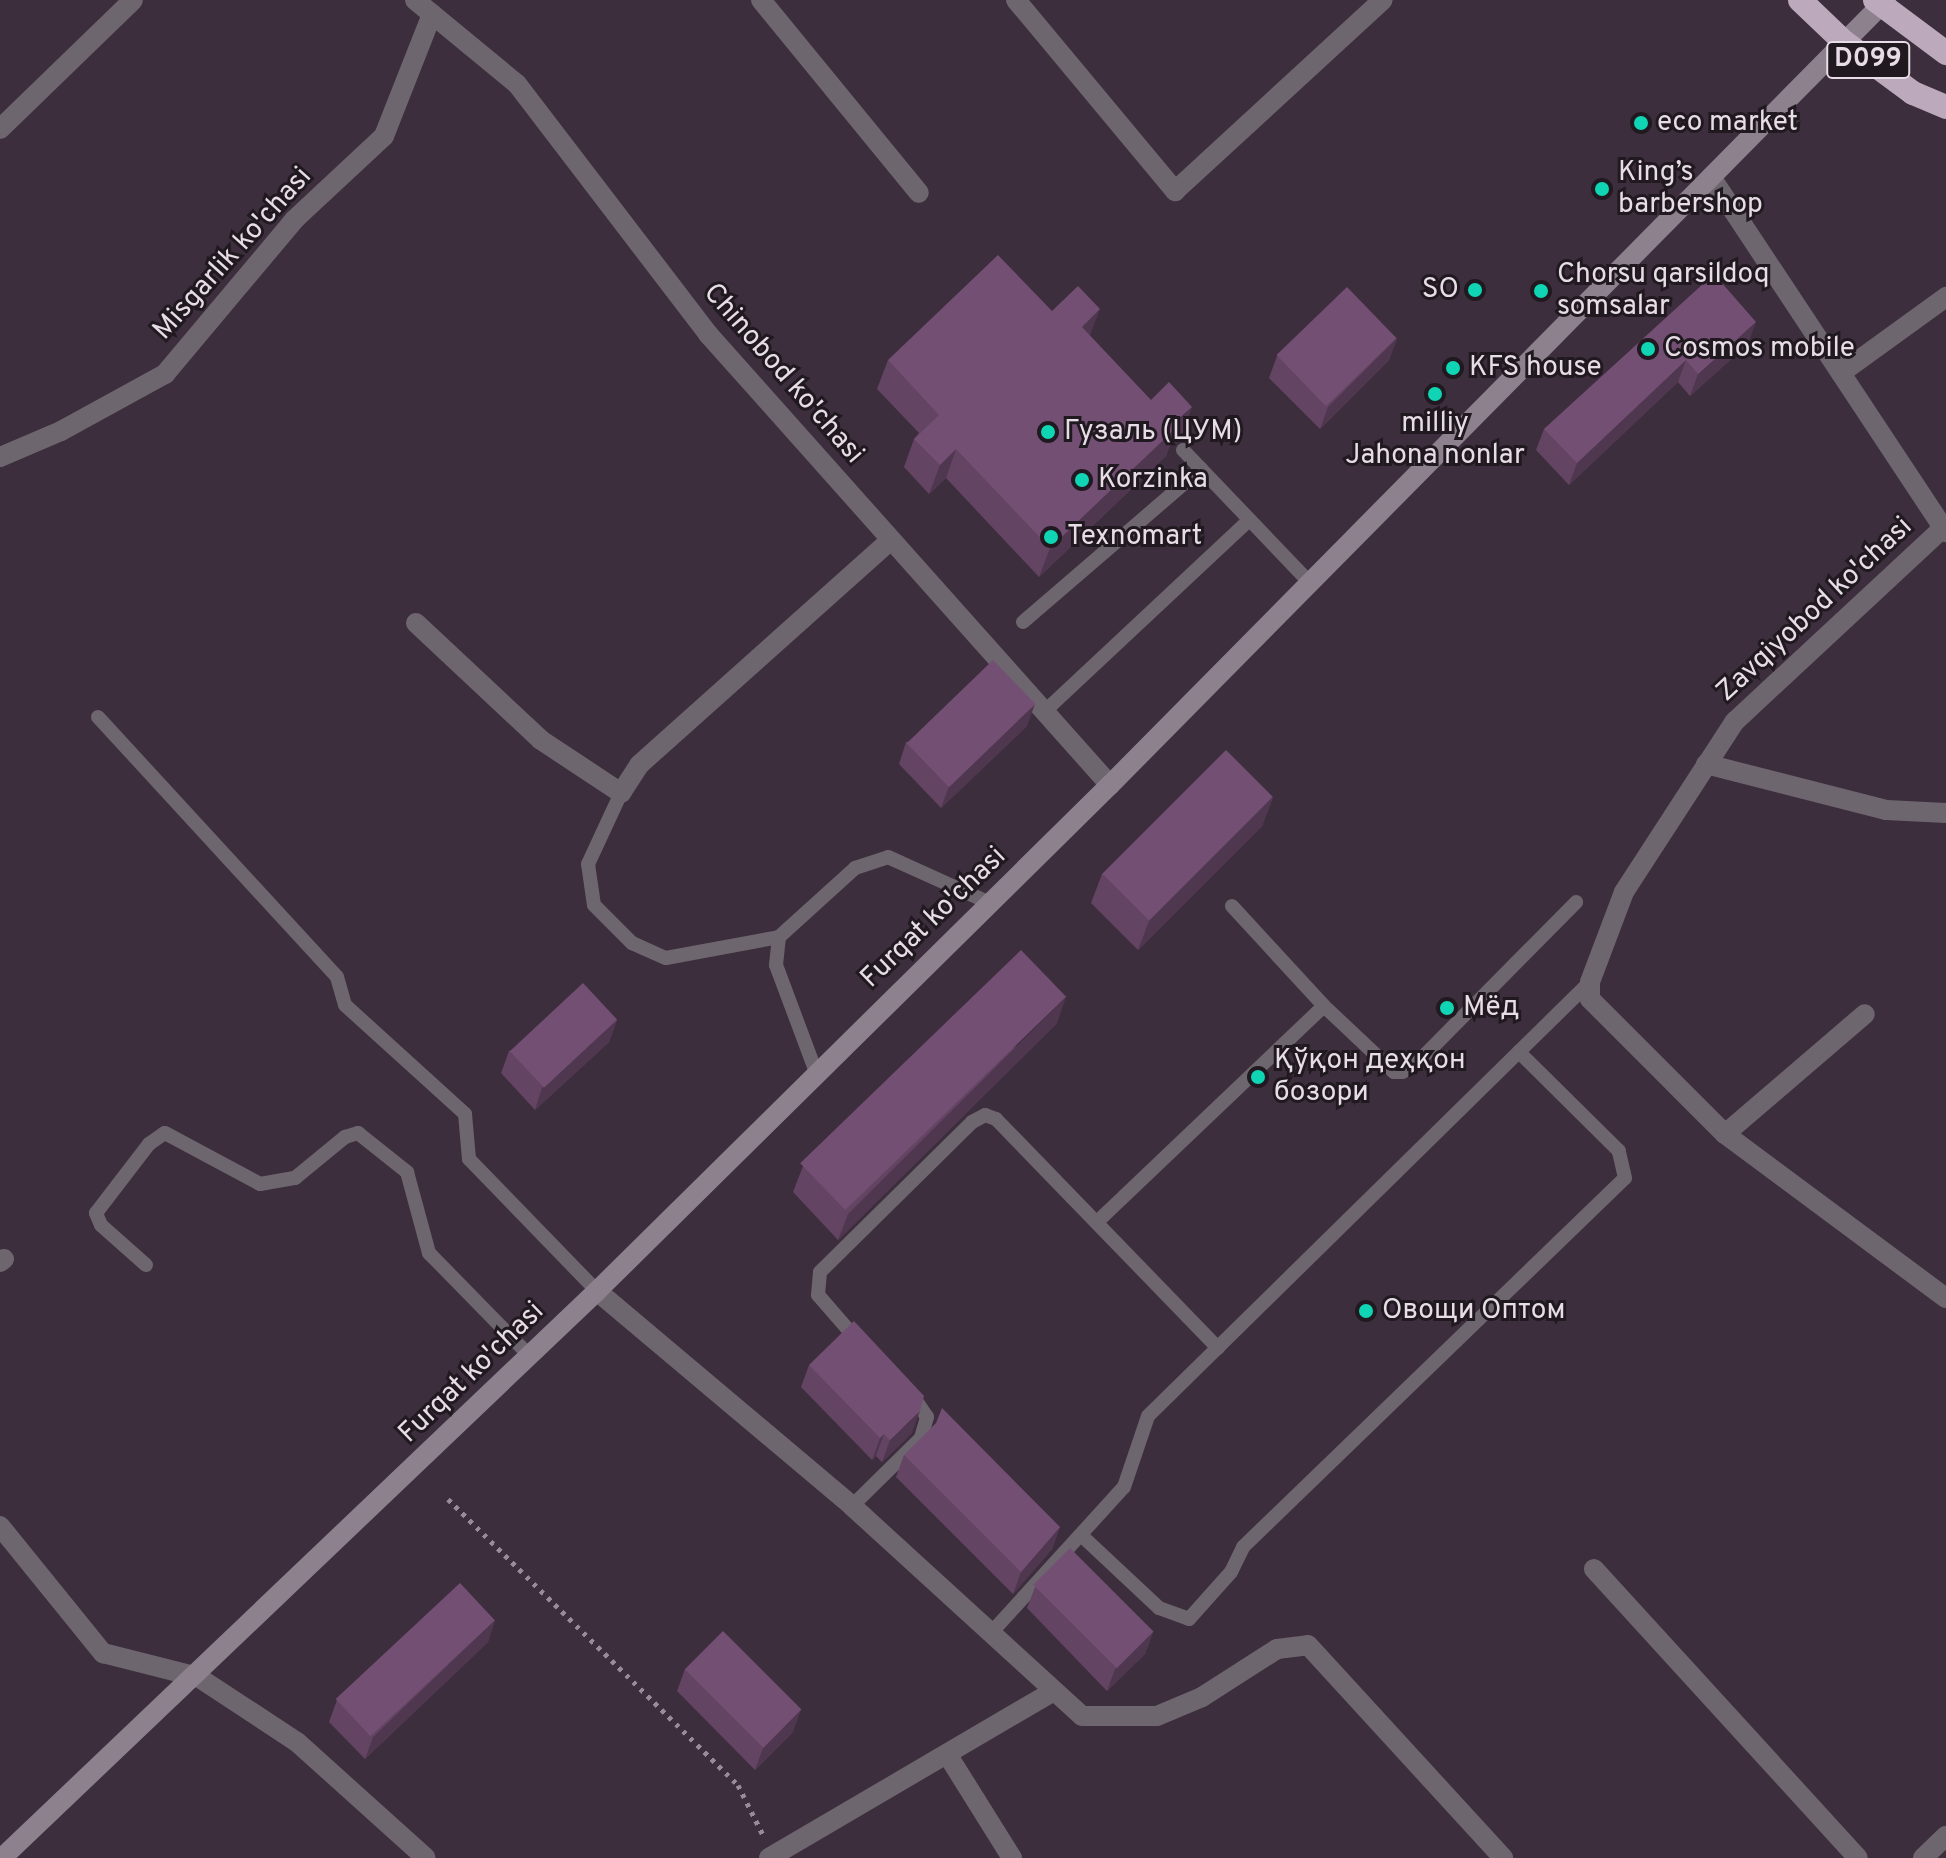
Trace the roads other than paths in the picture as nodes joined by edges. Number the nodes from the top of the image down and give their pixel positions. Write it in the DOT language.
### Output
graph roads {
  1 [pos="133,0"];
  2 [pos="415,0"];
  3 [pos="761,0"];
  4 [pos="1016,0"];
  5 [pos="1383,0"];
  6 [pos="1800,0"];
  7 [pos="1881,2"];
  8 [pos="432,14"];
  9 [pos="1844,42"];
  10 [pos="1946,53"];
  11 [pos="1946,107"];
  12 [pos="0,129"];
  13 [pos="1711,177"];
  14 [pos="919,193"];
  15 [pos="1946,297"];
  16 [pos="1841,373"];
  17 [pos="1183,450"];
  18 [pos="0,457"];
  19 [pos="1201,469"];
  20 [pos="1249,520"];
  21 [pos="1944,530"];
  22 [pos="891,540"];
  23 [pos="1309,582"];
  24 [pos="1023,622"];
  25 [pos="416,623"];
  26 [pos="1044,712"];
  27 [pos="98,717"];
  28 [pos="1706,764"];
  29 [pos="1110,785"];
  30 [pos="621,793"];
  31 [pos="1946,813"];
  32 [pos="1576,902"];
  33 [pos="990,903"];
  34 [pos="1232,906"];
  35 [pos="779,937"];
  36 [pos="1590,982"];
  37 [pos="1324,1006"];
  38 [pos="1865,1014"];
  39 [pos="1519,1052"];
  40 [pos="816,1072"];
  41 [pos="1725,1134"];
  42 [pos="1097,1222"];
  43 [pos="146,1265"];
  44 [pos="597,1291"];
  45 [pos="1946,1298"];
  46 [pos="1218,1348"];
  47 [pos="530,1356"];
  48 [pos="874,1357"];
  49 [pos="897,1379"];
  50 [pos="852,1506"];
  51 [pos="0,1526"];
  52 [pos="1081,1535"];
  53 [pos="1594,1569"];
  54 [pos="991,1633"];
  55 [pos="198,1677"];
  56 [pos="1054,1691"];
  57 [pos="947,1754"];
  58 [pos="1946,1836"];
  59 [pos="4,1851"];
  60 [pos="771,1857"];
  61 [pos="426,1858"];
  62 [pos="1012,1858"];
  63 [pos="1503,1858"];
  64 [pos="1858,1858"];
  65 [pos="1923,1858"];
  1 -- 12 [label="street"];
  2 -- 8 [label="street, Chinobod ko'chasi"];
  3 -- 14 [label="street"];
  4 -- 5 [label="street"];
  6 -- 9 [label="highway, D099"];
  7 -- 9 [label="main road, Furqat ko'chasi"];
  7 -- 10 [label="highway, D099"];
  8 -- 18 [label="street, Misgarlik ko'chasi"];
  8 -- 22 [label="street, Chinobod ko'chasi"];
  9 -- 11 [label="highway, D099"];
  9 -- 13 [label="main road, Furqat ko'chasi"];
  13 -- 16 [label="street"];
  13 -- 23 [label="main road, Furqat ko'chasi"];
  15 -- 16 [label="street"];
  16 -- 21 [label="street"];
  17 -- 19 [label="lane"];
  19 -- 20 [label="lane"];
  19 -- 24 [label="lane"];
  20 -- 23 [label="lane"];
  20 -- 26 [label="lane"];
  21 -- 28 [label="street, Zavqiyobod ko'chasi"];
  22 -- 26 [label="street, Chinobod ko'chasi"];
  22 -- 30 [label="street"];
  23 -- 29 [label="main road, Furqat ko'chasi"];
  25 -- 30 [label="street"];
  26 -- 29 [label="street, Chinobod ko'chasi"];
  27 -- 44 [label="lane"];
  28 -- 31 [label="street"];
  28 -- 36 [label="street, Zavqiyobod ko'chasi"];
  29 -- 33 [label="main road, Furqat ko'chasi"];
  30 -- 35 [label="lane"];
  32 -- 37 [label="lane"];
  33 -- 35 [label="lane"];
  33 -- 40 [label="main road, Furqat ko'chasi"];
  34 -- 37 [label="lane"];
  35 -- 40 [label="lane"];
  36 -- 39 [label="lane"];
  36 -- 41 [label="street"];
  37 -- 42 [label="lane"];
  38 -- 41 [label="street"];
  39 -- 46 [label="lane"];
  39 -- 52 [label="lane"];
  40 -- 44 [label="main road, Furqat ko'chasi"];
  41 -- 45 [label="street"];
  42 -- 46 [label="lane"];
  42 -- 48 [label="lane"];
  43 -- 47 [label="lane"];
  44 -- 47 [label="main road, Furqat ko'chasi"];
  44 -- 50 [label="street"];
  46 -- 52 [label="lane"];
  47 -- 55 [label="main road, Furqat ko'chasi"];
  49 -- 50 [label="lane"];
  50 -- 54 [label="street"];
  51 -- 55 [label="street"];
  52 -- 54 [label="lane"];
  53 -- 64 [label="street"];
  54 -- 56 [label="street"];
  55 -- 59 [label="main road, Furqat ko'chasi"];
  55 -- 61 [label="street"];
  56 -- 57 [label="street"];
  56 -- 63 [label="street"];
  57 -- 60 [label="street"];
  57 -- 62 [label="street"];
  58 -- 65 [label="street"];
}
